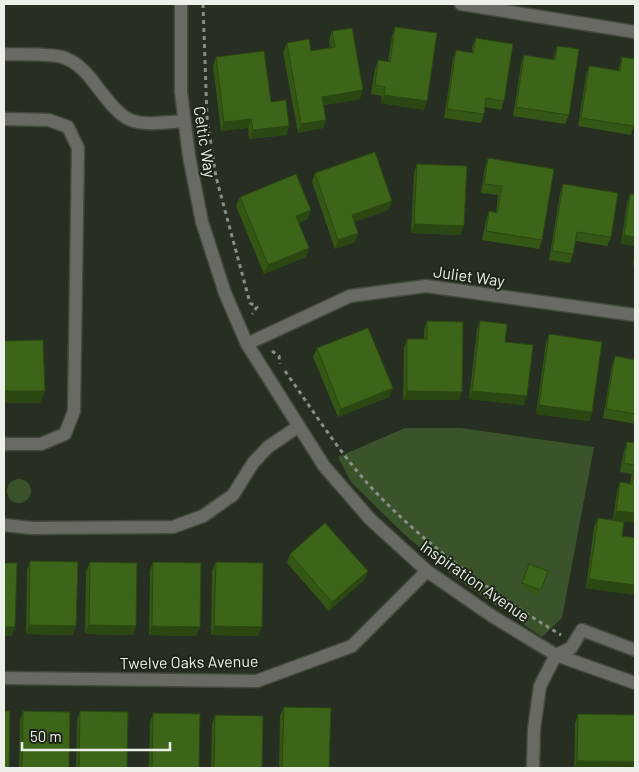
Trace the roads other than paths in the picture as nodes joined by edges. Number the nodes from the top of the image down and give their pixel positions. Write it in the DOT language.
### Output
graph roads {
  1 [pos="181,4"];
  2 [pos="461,4"];
  3 [pos="635,32"];
  4 [pos="4,54"];
  5 [pos="4,119"];
  6 [pos="184,120"];
  7 [pos="222,282"];
  8 [pos="635,316"];
  9 [pos="247,344"];
  10 [pos="299,426"];
  11 [pos="4,444"];
  12 [pos="4,525"];
  13 [pos="427,571"];
  14 [pos="635,650"];
  15 [pos="556,655"];
  16 [pos="4,678"];
  17 [pos="635,684"];
  18 [pos="533,768"];
  1 -- 6 [label="street, Celtic Way"];
  2 -- 3 [label="street"];
  4 -- 6 [label="street"];
  5 -- 11 [label="street"];
  6 -- 7 [label="street, Celtic Way"];
  7 -- 9 [label="street, Inspiration Avenue"];
  8 -- 9 [label="street, Juliet Way"];
  9 -- 10 [label="street, Inspiration Avenue"];
  10 -- 12 [label="street"];
  10 -- 13 [label="street, Inspiration Avenue"];
  13 -- 15 [label="street, Inspiration Avenue"];
  13 -- 16 [label="street, Twelve Oaks Avenue"];
  14 -- 15 [label="street"];
  15 -- 17 [label="street, Inspiration Avenue"];
  15 -- 18 [label="street"];
}
